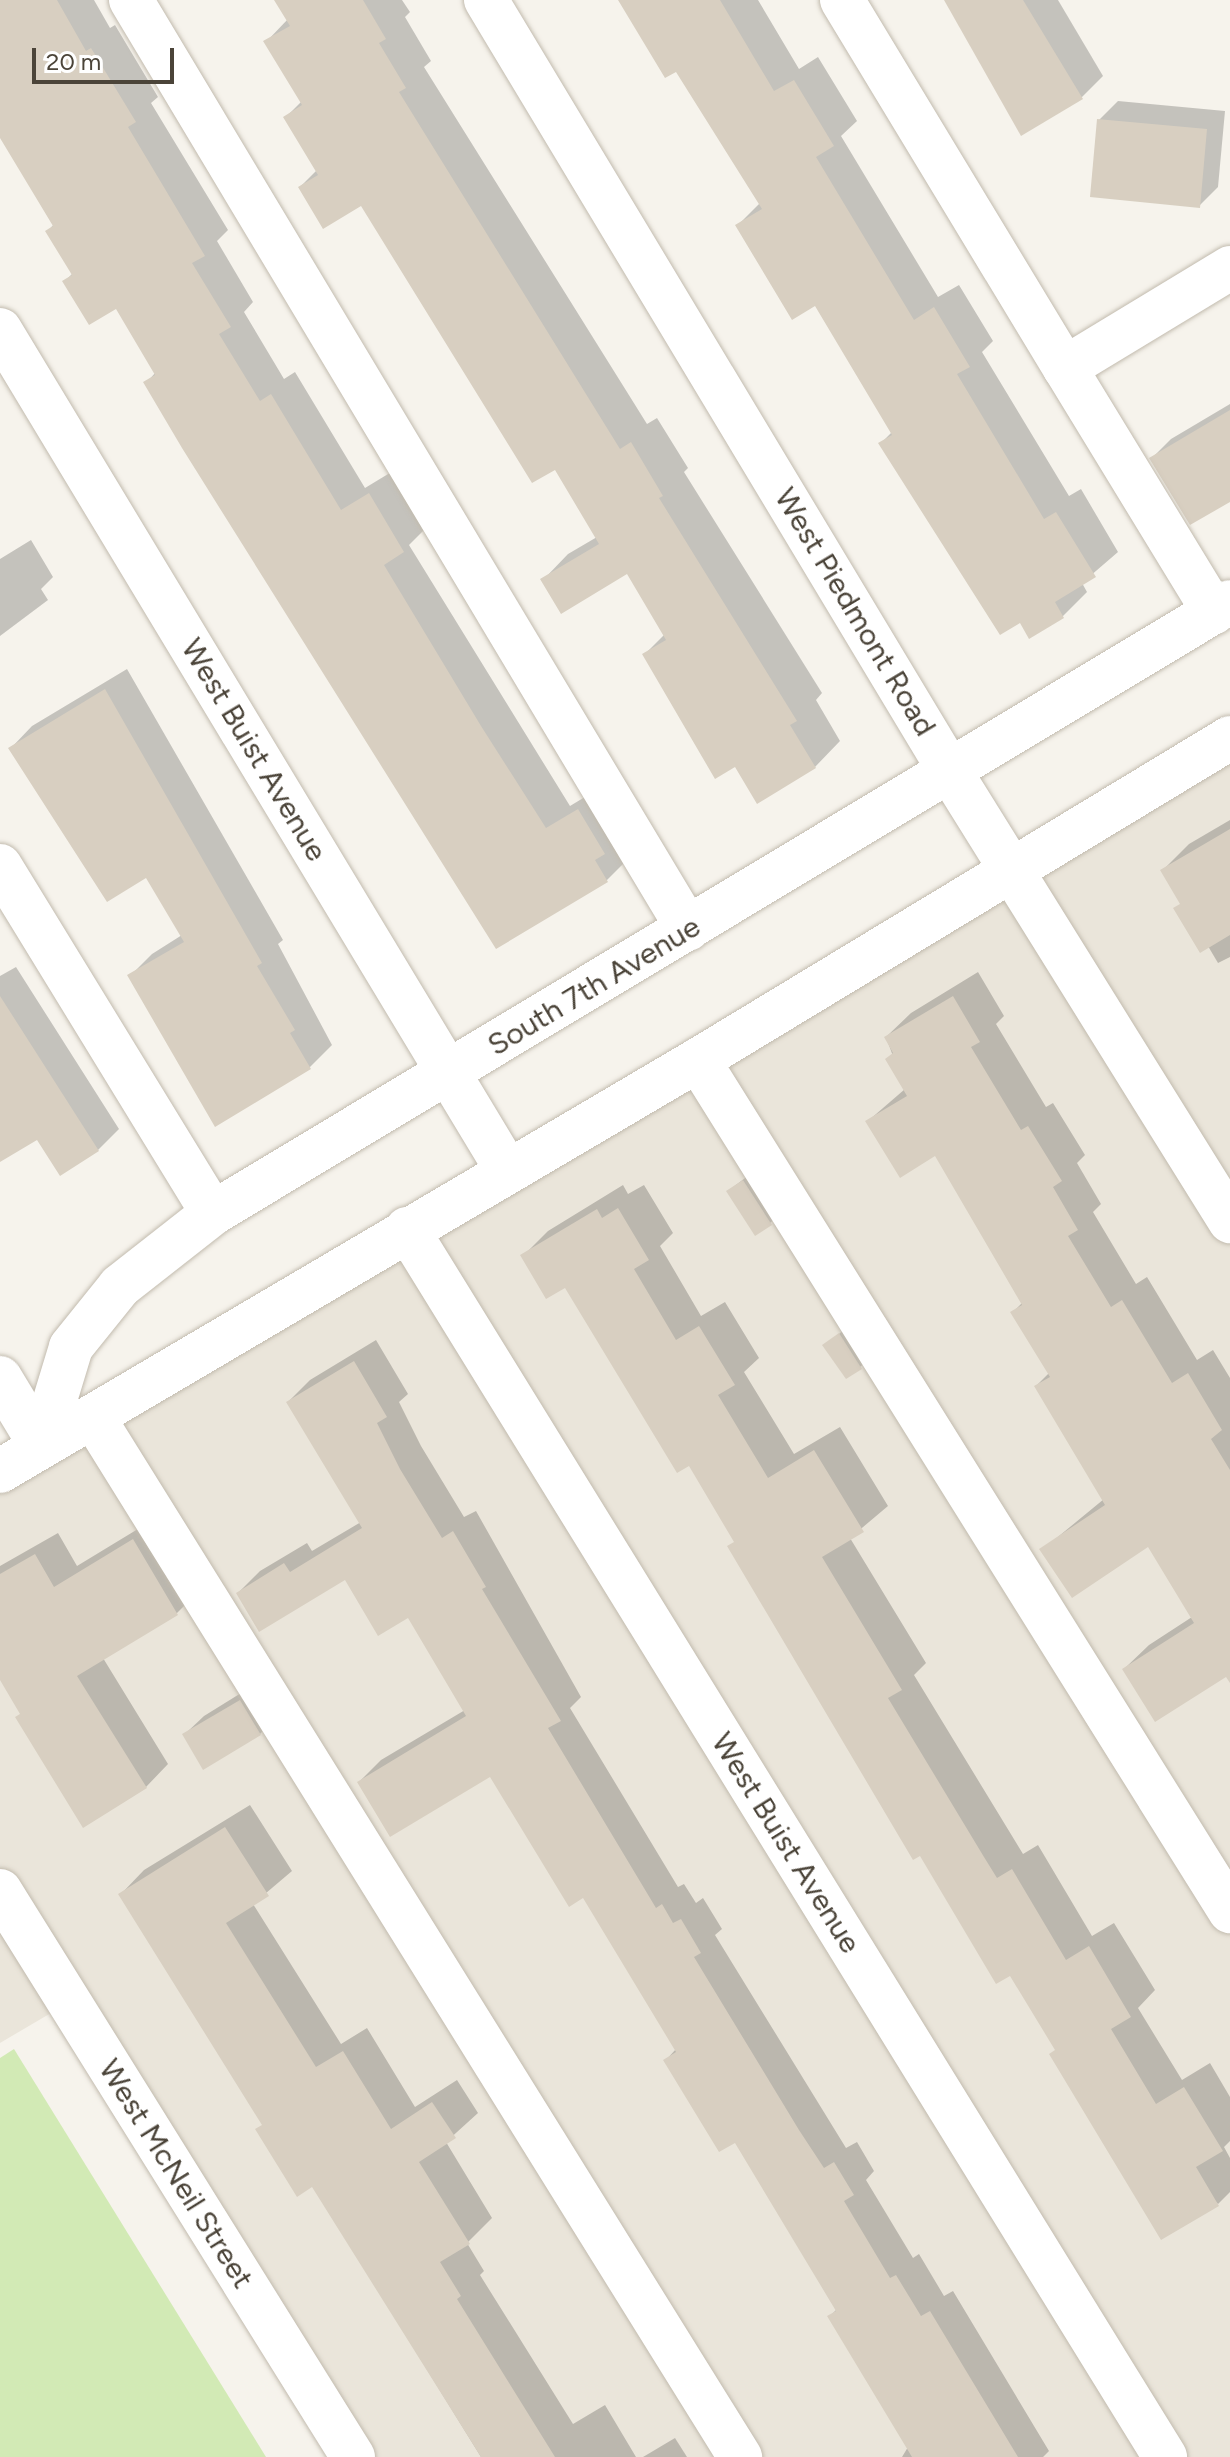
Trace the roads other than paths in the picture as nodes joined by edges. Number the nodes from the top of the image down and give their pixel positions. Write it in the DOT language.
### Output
graph roads {
  1 [pos="131,0"];
  2 [pos="486,0"];
  3 [pos="842,0"];
  4 [pos="1230,268"];
  5 [pos="0,330"];
  6 [pos="1065,368"];
  7 [pos="1222,607"];
  8 [pos="1230,738"];
  9 [pos="951,773"];
  10 [pos="0,866"];
  11 [pos="1013,867"];
  12 [pos="688,929"];
  13 [pos="698,1060"];
  14 [pos="450,1073"];
  15 [pos="507,1170"];
  16 [pos="213,1213"];
  17 [pos="1230,1221"];
  18 [pos="407,1229"];
  19 [pos="0,1378"];
  20 [pos="93,1417"];
  21 [pos="41,1446"];
  22 [pos="0,1471"];
  23 [pos="0,1891"];
  24 [pos="1230,1911"];
  25 [pos="353,2457"];
  26 [pos="740,2457"];
  27 [pos="1165,2457"];
  1 -- 12 [label="street"];
  2 -- 9 [label="street, West Piedmont Road"];
  3 -- 6 [label="street"];
  4 -- 6 [label="street"];
  5 -- 14 [label="street, West Buist Avenue"];
  6 -- 7 [label="street"];
  7 -- 9 [label="street, South 7th Avenue"];
  8 -- 11 [label="street"];
  9 -- 11 [label="street, West Piedmont Road"];
  9 -- 12 [label="street, South 7th Avenue"];
  10 -- 16 [label="street"];
  11 -- 13 [label="street"];
  11 -- 17 [label="street, West Piedmont Road"];
  12 -- 14 [label="street, South 7th Avenue"];
  13 -- 15 [label="street"];
  13 -- 24 [label="street"];
  14 -- 15 [label="street, West Buist Avenue"];
  14 -- 16 [label="street, South 7th Avenue"];
  15 -- 18 [label="street"];
  16 -- 21 [label="street, South 7th Avenue"];
  18 -- 20 [label="street"];
  18 -- 27 [label="street, West Buist Avenue"];
  19 -- 21 [label="street"];
  20 -- 21 [label="street"];
  20 -- 26 [label="street"];
  21 -- 22 [label="street"];
  23 -- 25 [label="street, West McNeil Street"];
}
